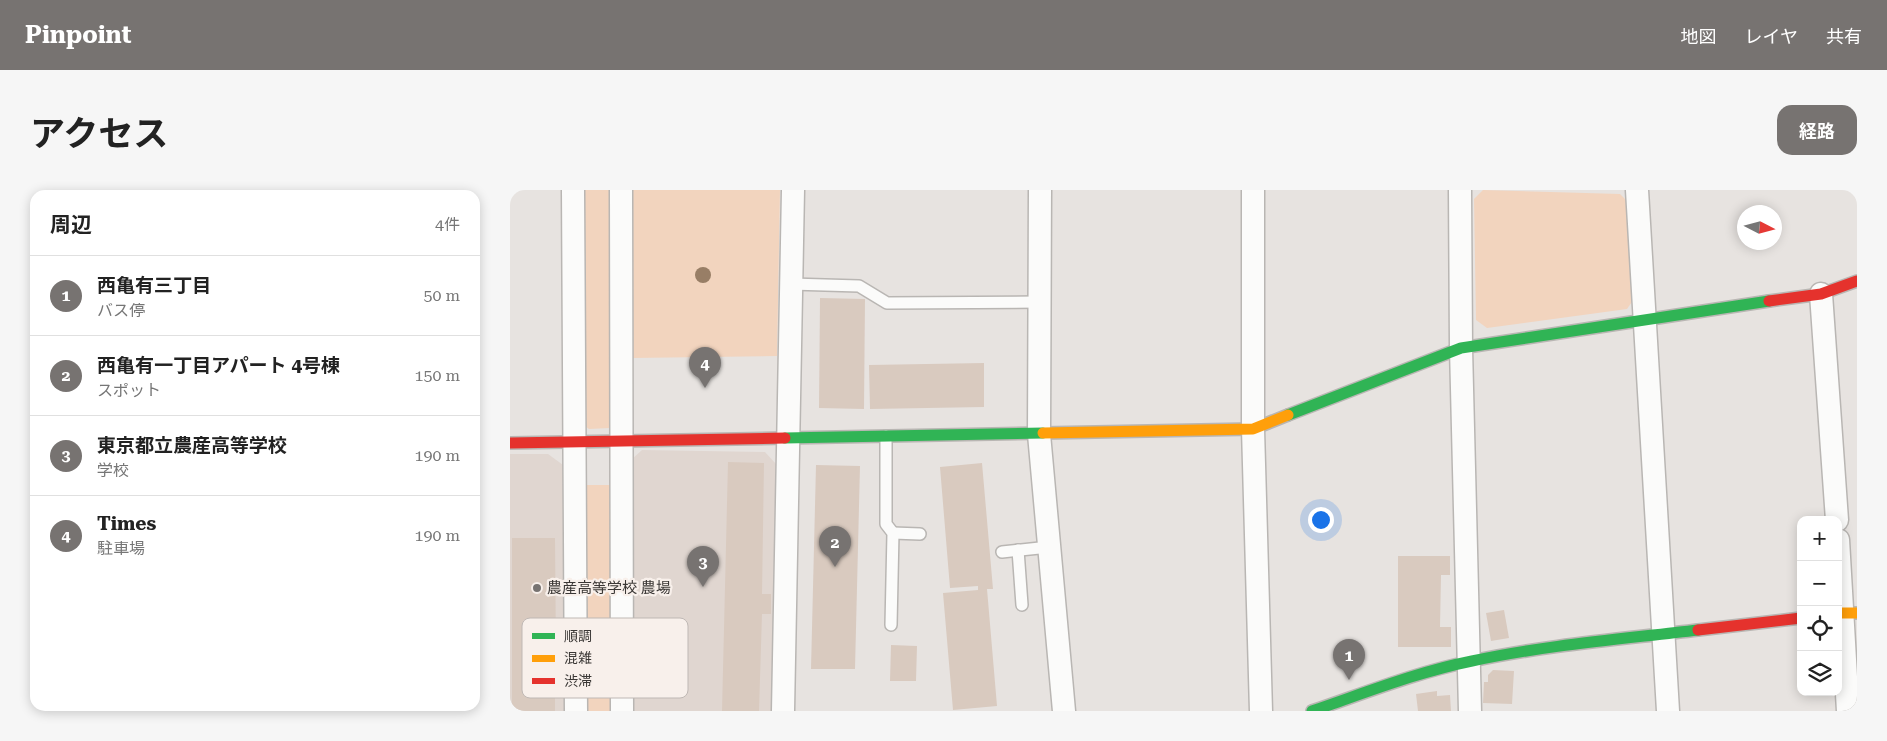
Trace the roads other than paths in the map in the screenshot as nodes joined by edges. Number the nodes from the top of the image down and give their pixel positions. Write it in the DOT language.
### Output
graph roads {
  1 [pos="573,190"];
  2 [pos="621,190"];
  3 [pos="793,190"];
  4 [pos="1040,190"];
  5 [pos="1253,190"];
  6 [pos="1460,190"];
  7 [pos="1638,190"];
  8 [pos="1857,281"];
  9 [pos="791,284"];
  10 [pos="1822,294"];
  11 [pos="1039,302"];
  12 [pos="1646,319"];
  13 [pos="1461,348"];
  14 [pos="1254,429"];
  15 [pos="1039,434"];
  16 [pos="886,436"];
  17 [pos="789,438"];
  18 [pos="621,441"];
  19 [pos="574,442"];
  20 [pos="510,443"];
  21 [pos="1837,516"];
  22 [pos="893,533"];
  23 [pos="920,534"];
  24 [pos="1049,547"];
  25 [pos="1018,550"];
  26 [pos="1002,552"];
  27 [pos="1840,561"];
  28 [pos="1022,604"];
  29 [pos="1846,613"];
  30 [pos="575,618"];
  31 [pos="622,618"];
  32 [pos="1797,618"];
  33 [pos="891,625"];
  34 [pos="1664,634"];
  35 [pos="1470,661"];
  36 [pos="576,698"];
  37 [pos="622,698"];
  38 [pos="576,711"];
  39 [pos="622,711"];
  40 [pos="783,711"];
  41 [pos="1064,711"];
  42 [pos="1261,711"];
  43 [pos="1312,711"];
  44 [pos="1470,711"];
  45 [pos="1668,711"];
  46 [pos="1848,711"];
  1 -- 19 [label="street"];
  2 -- 18 [label="street"];
  3 -- 9 [label="street"];
  4 -- 11 [label="street"];
  5 -- 14 [label="street"];
  6 -- 13 [label="street"];
  7 -- 12 [label="street"];
  8 -- 10 [label="street"];
  9 -- 11 [label="lane"];
  9 -- 17 [label="street"];
  10 -- 12 [label="street"];
  10 -- 21 [label="street"];
  11 -- 15 [label="street"];
  12 -- 13 [label="street"];
  12 -- 34 [label="street"];
  13 -- 14 [label="street"];
  13 -- 35 [label="street"];
  14 -- 15 [label="street"];
  14 -- 42 [label="street"];
  15 -- 16 [label="street"];
  15 -- 24 [label="street"];
  16 -- 17 [label="street"];
  16 -- 22 [label="lane"];
  17 -- 18 [label="street"];
  17 -- 40 [label="street"];
  18 -- 19 [label="street"];
  18 -- 31 [label="street"];
  19 -- 20 [label="street"];
  19 -- 30 [label="street"];
  22 -- 23 [label="lane"];
  22 -- 33 [label="lane"];
  24 -- 25 [label="lane"];
  24 -- 41 [label="street"];
  25 -- 26 [label="lane"];
  25 -- 28 [label="lane"];
  27 -- 29 [label="street"];
  29 -- 46 [label="street"];
  32 -- 34 [label="street"];
  34 -- 35 [label="street"];
  34 -- 45 [label="street"];
  35 -- 43 [label="street"];
  35 -- 44 [label="street"];
  36 -- 38 [label="street"];
  37 -- 39 [label="street"];
}
